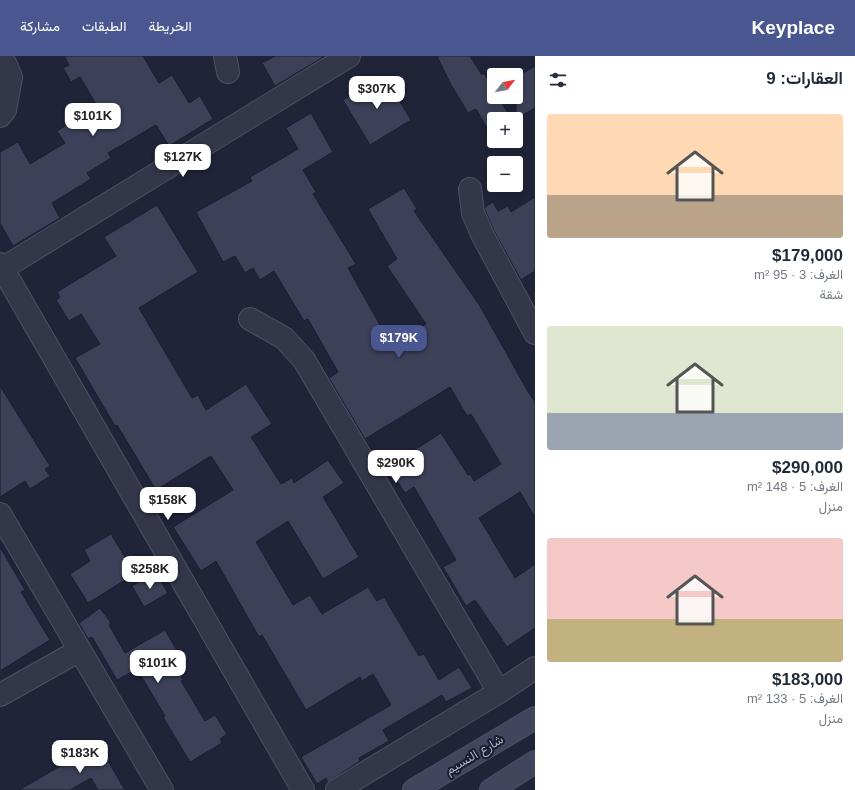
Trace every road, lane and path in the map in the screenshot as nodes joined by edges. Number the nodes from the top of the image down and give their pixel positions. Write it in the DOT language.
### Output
graph roads {
  1 [pos="1,56"];
  2 [pos="349,56"];
  3 [pos="0,116"];
  4 [pos="470,189"];
  5 [pos="1,268"];
  6 [pos="250,319"];
  7 [pos="535,333"];
  8 [pos="0,514"];
  9 [pos="80,650"];
  10 [pos="535,668"];
  11 [pos="499,692"];
  12 [pos="0,695"];
  13 [pos="535,718"];
  14 [pos="535,762"];
  15 [pos="162,790"];
  16 [pos="304,790"];
  17 [pos="337,790"];
  18 [pos="414,790"];
  19 [pos="491,790"];
  1 -- 3 [label="street"];
  2 -- 5 [label="street"];
  4 -- 7 [label="street"];
  5 -- 16 [label="street"];
  6 -- 11 [label="street"];
  8 -- 9 [label="street"];
  9 -- 12 [label="street"];
  9 -- 15 [label="street"];
  10 -- 11 [label="street"];
  11 -- 17 [label="street"];
  13 -- 18 [label="street, شارع النسيم"];
  14 -- 19 [label="street"];
}
